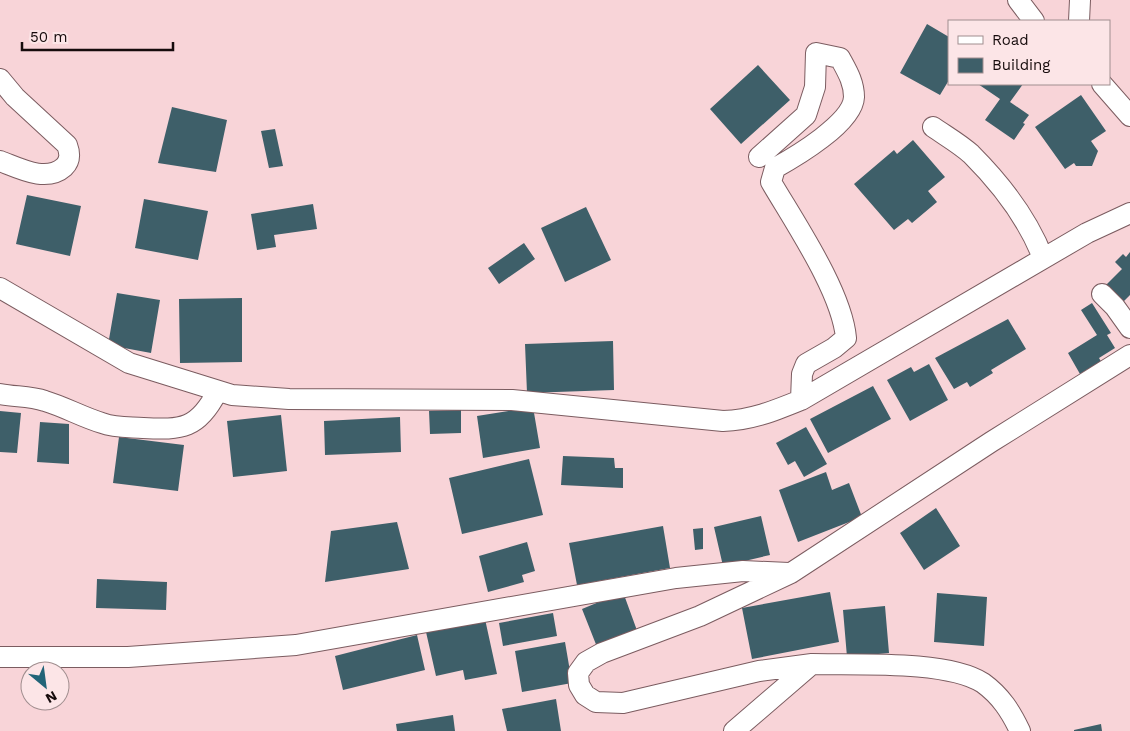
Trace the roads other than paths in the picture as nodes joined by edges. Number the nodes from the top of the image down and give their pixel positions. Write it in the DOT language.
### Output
graph roads {
  1 [pos="1018,0"];
  2 [pos="1080,0"];
  3 [pos="1033,20"];
  4 [pos="1079,20"];
  5 [pos="0,79"];
  6 [pos="1103,85"];
  7 [pos="1130,116"];
  8 [pos="934,127"];
  9 [pos="759,157"];
  10 [pos="0,161"];
  11 [pos="1130,213"];
  12 [pos="1043,258"];
  13 [pos="0,288"];
  14 [pos="1102,294"];
  15 [pos="1130,328"];
  16 [pos="1130,356"];
  17 [pos="217,392"];
  18 [pos="0,394"];
  19 [pos="801,400"];
  20 [pos="791,573"];
  21 [pos="0,657"];
  22 [pos="812,664"];
  23 [pos="734,731"];
  24 [pos="1020,731"];
  1 -- 3 [label="street"];
  2 -- 4 [label="street"];
  5 -- 10 [label="street"];
  6 -- 7 [label="street"];
  8 -- 12 [label="street"];
  9 -- 19 [label="street"];
  11 -- 12 [label="street"];
  12 -- 19 [label="street"];
  13 -- 17 [label="street"];
  14 -- 15 [label="street"];
  16 -- 20 [label="street"];
  17 -- 18 [label="street"];
  17 -- 19 [label="street"];
  20 -- 21 [label="street"];
  20 -- 22 [label="street"];
  22 -- 23 [label="street"];
  22 -- 24 [label="street"];
}
